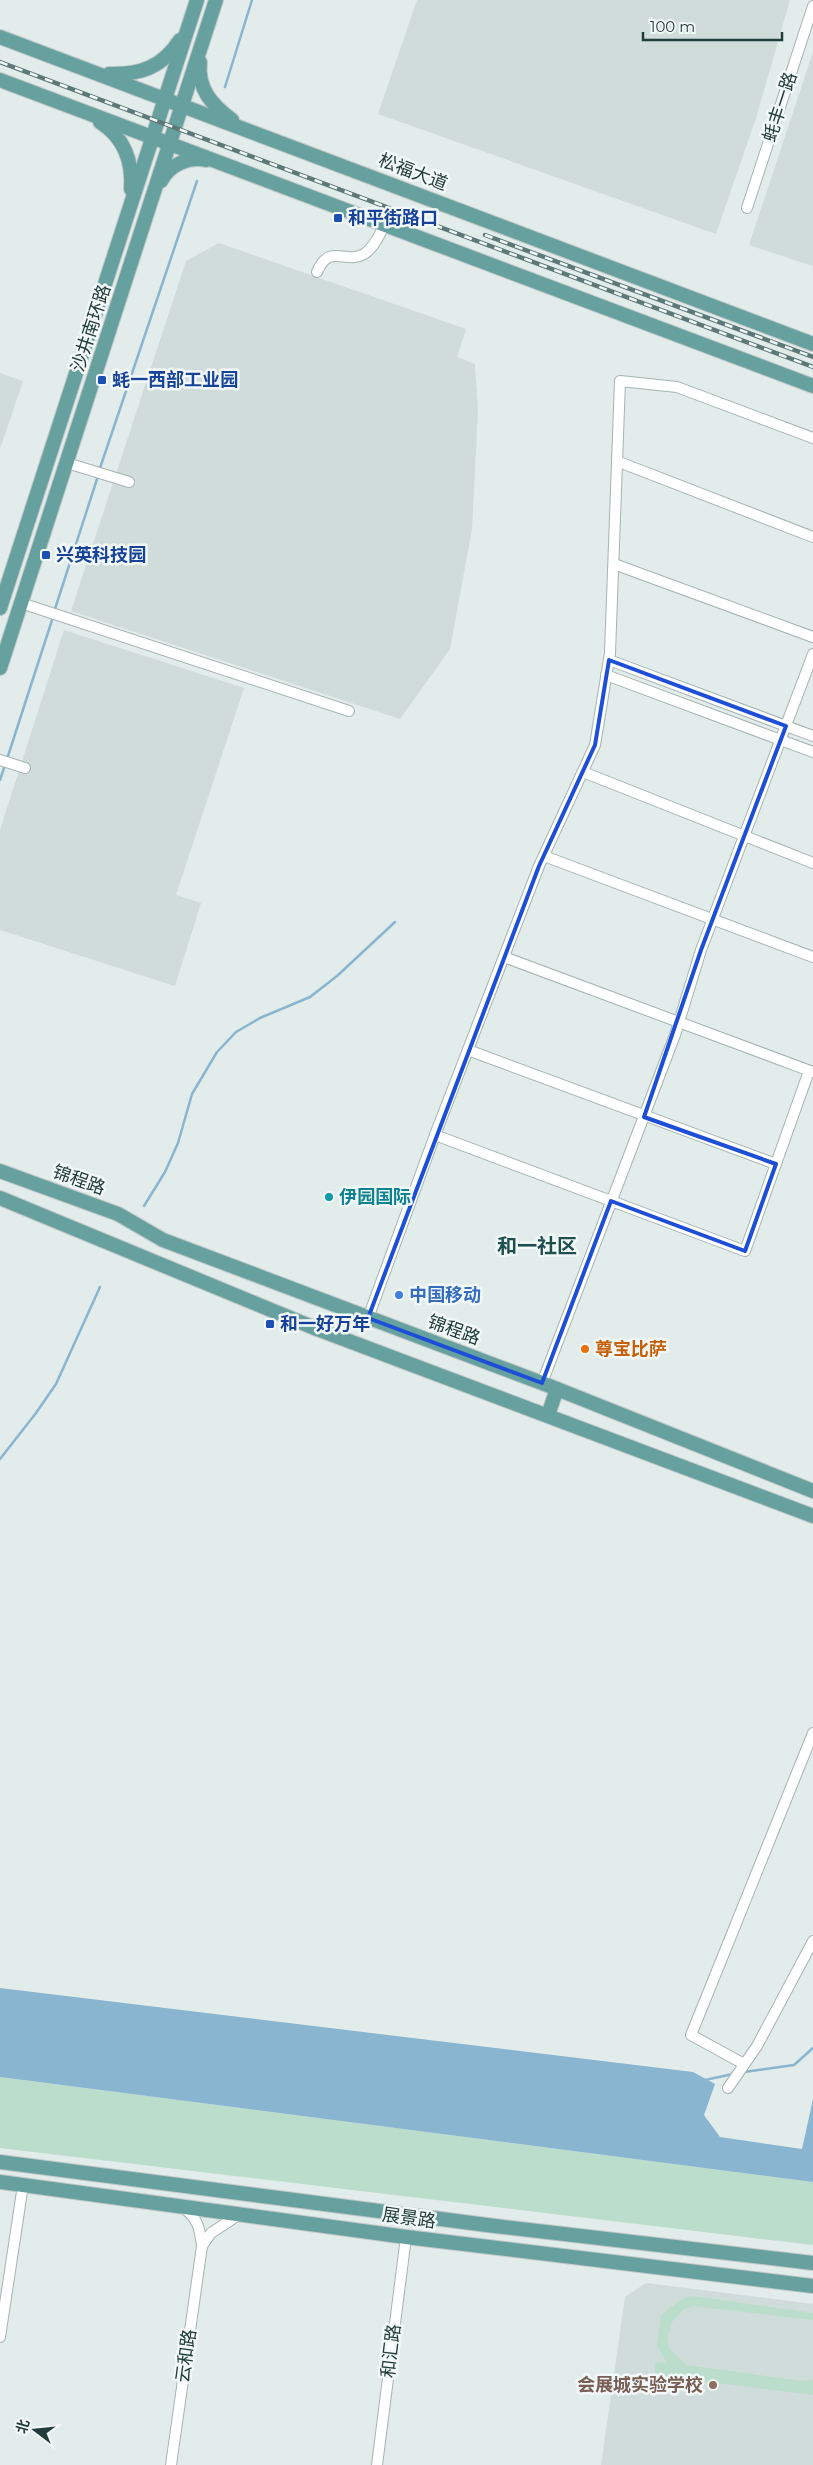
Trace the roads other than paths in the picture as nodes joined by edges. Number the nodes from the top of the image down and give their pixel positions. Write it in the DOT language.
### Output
graph roads {
  1 [pos="197,0"];
  2 [pos="216,0"];
  3 [pos="813,6"];
  4 [pos="188,27"];
  5 [pos="0,37"];
  6 [pos="203,43"];
  7 [pos="99,74"];
  8 [pos="0,80"];
  9 [pos="165,98"];
  10 [pos="183,105"];
  11 [pos="83,111"];
  12 [pos="248,130"];
  13 [pos="152,137"];
  14 [pos="170,143"];
  15 [pos="220,162"];
  16 [pos="154,195"];
  17 [pos="747,208"];
  18 [pos="126,218"];
  19 [pos="385,225"];
  20 [pos="317,272"];
  21 [pos="813,344"];
  22 [pos="813,386"];
  23 [pos="813,438"];
  24 [pos="619,462"];
  25 [pos="67,463"];
  26 [pos="129,482"];
  27 [pos="813,537"];
  28 [pos="614,564"];
  29 [pos="21,603"];
  30 [pos="0,608"];
  31 [pos="813,637"];
  32 [pos="813,654"];
  33 [pos="609,660"];
  34 [pos="0,668"];
  35 [pos="606,675"];
  36 [pos="350,711"];
  37 [pos="786,726"];
  38 [pos="813,736"];
  39 [pos="781,740"];
  40 [pos="813,752"];
  41 [pos="0,760"];
  42 [pos="25,768"];
  43 [pos="583,772"];
  44 [pos="744,837"];
  45 [pos="544,856"];
  46 [pos="813,862"];
  47 [pos="712,920"];
  48 [pos="504,957"];
  49 [pos="813,957"];
  50 [pos="678,1022"];
  51 [pos="468,1050"];
  52 [pos="811,1072"];
  53 [pos="644,1116"];
  54 [pos="435,1135"];
  55 [pos="776,1164"];
  56 [pos="0,1171"];
  57 [pos="0,1198"];
  58 [pos="612,1201"];
  59 [pos="368,1318"];
  60 [pos="542,1383"];
  61 [pos="558,1389"];
  62 [pos="548,1416"];
  63 [pos="813,1490"];
  64 [pos="813,1516"];
  65 [pos="813,1733"];
  66 [pos="813,1941"];
  67 [pos="744,2064"];
  68 [pos="728,2088"];
  69 [pos="0,2162"];
  70 [pos="0,2182"];
  71 [pos="23,2185"];
  72 [pos="178,2205"];
  73 [pos="241,2213"];
  74 [pos="406,2236"];
  75 [pos="202,2246"];
  76 [pos="813,2263"];
  77 [pos="813,2286"];
  78 [pos="0,2337"];
  79 [pos="171,2465"];
  80 [pos="377,2465"];
  1 -- 4 [label="main road, 沙井南环路"];
  2 -- 6 [label="main road, 沙井南环路"];
  3 -- 17 [label="street, 蚝丰一路"];
  4 -- 7 [label="main road"];
  4 -- 9 [label="main road, 沙井南环路"];
  5 -- 7 [label="main road, 松福大道"];
  6 -- 10 [label="main road, 沙井南环路"];
  6 -- 12 [label="main road"];
  7 -- 9 [label="main road, 松福大道"];
  8 -- 11 [label="main road"];
  9 -- 10 [label="main road, 松福大道"];
  9 -- 13 [label="main road, 沙井南环路"];
  10 -- 12 [label="main road, 松福大道"];
  10 -- 14 [label="main road, 沙井南环路"];
  11 -- 13 [label="main road"];
  11 -- 18 [label="main road"];
  12 -- 21 [label="main road, 松福大道"];
  13 -- 14 [label="main road"];
  13 -- 18 [label="main road, 沙井南环路"];
  14 -- 15 [label="main road"];
  14 -- 16 [label="main road, 沙井南环路"];
  15 -- 16 [label="main road"];
  15 -- 19 [label="main road"];
  16 -- 25 [label="main road, 沙井南环路"];
  18 -- 30 [label="main road, 沙井南环路"];
  19 -- 20 [label="street"];
  19 -- 22 [label="main road"];
  23 -- 24 [label="street"];
  24 -- 27 [label="street"];
  24 -- 28 [label="street"];
  25 -- 26 [label="street"];
  25 -- 29 [label="main road, 沙井南环路"];
  28 -- 31 [label="street"];
  28 -- 33 [label="street"];
  29 -- 34 [label="main road, 沙井南环路"];
  29 -- 36 [label="street"];
  32 -- 37 [label="street"];
  33 -- 35 [label="street"];
  33 -- 37 [label="street"];
  35 -- 39 [label="street"];
  35 -- 43 [label="street"];
  37 -- 38 [label="street"];
  37 -- 39 [label="street"];
  39 -- 40 [label="street"];
  39 -- 44 [label="street"];
  41 -- 42 [label="street"];
  43 -- 44 [label="street"];
  43 -- 45 [label="street"];
  44 -- 46 [label="street"];
  44 -- 47 [label="street"];
  45 -- 47 [label="street"];
  45 -- 48 [label="street"];
  47 -- 49 [label="street"];
  47 -- 50 [label="street"];
  48 -- 50 [label="street"];
  48 -- 51 [label="street"];
  50 -- 52 [label="street"];
  50 -- 53 [label="street"];
  51 -- 53 [label="street"];
  51 -- 54 [label="street"];
  52 -- 55 [label="street"];
  53 -- 55 [label="street"];
  53 -- 58 [label="street"];
  54 -- 58 [label="street"];
  54 -- 59 [label="street"];
  55 -- 58 [label="street"];
  56 -- 59 [label="main road, 锦程路"];
  57 -- 62 [label="main road"];
  58 -- 60 [label="street"];
  59 -- 60 [label="main road, 锦程路"];
  60 -- 61 [label="main road, 锦程路"];
  61 -- 62 [label="main road"];
  61 -- 63 [label="main road, 锦程路"];
  62 -- 64 [label="main road"];
  65 -- 67 [label="street"];
  66 -- 67 [label="street"];
  67 -- 68 [label="street"];
  69 -- 76 [label="main road, 展景路"];
  70 -- 71 [label="main road, 展景路"];
  71 -- 72 [label="main road, 展景路"];
  71 -- 78 [label="street"];
  72 -- 73 [label="main road, 展景路"];
  72 -- 75 [label="street"];
  73 -- 74 [label="main road, 展景路"];
  73 -- 75 [label="street"];
  74 -- 77 [label="main road, 展景路"];
  74 -- 80 [label="street, 和汇路"];
  75 -- 79 [label="street, 云和路"];
}
